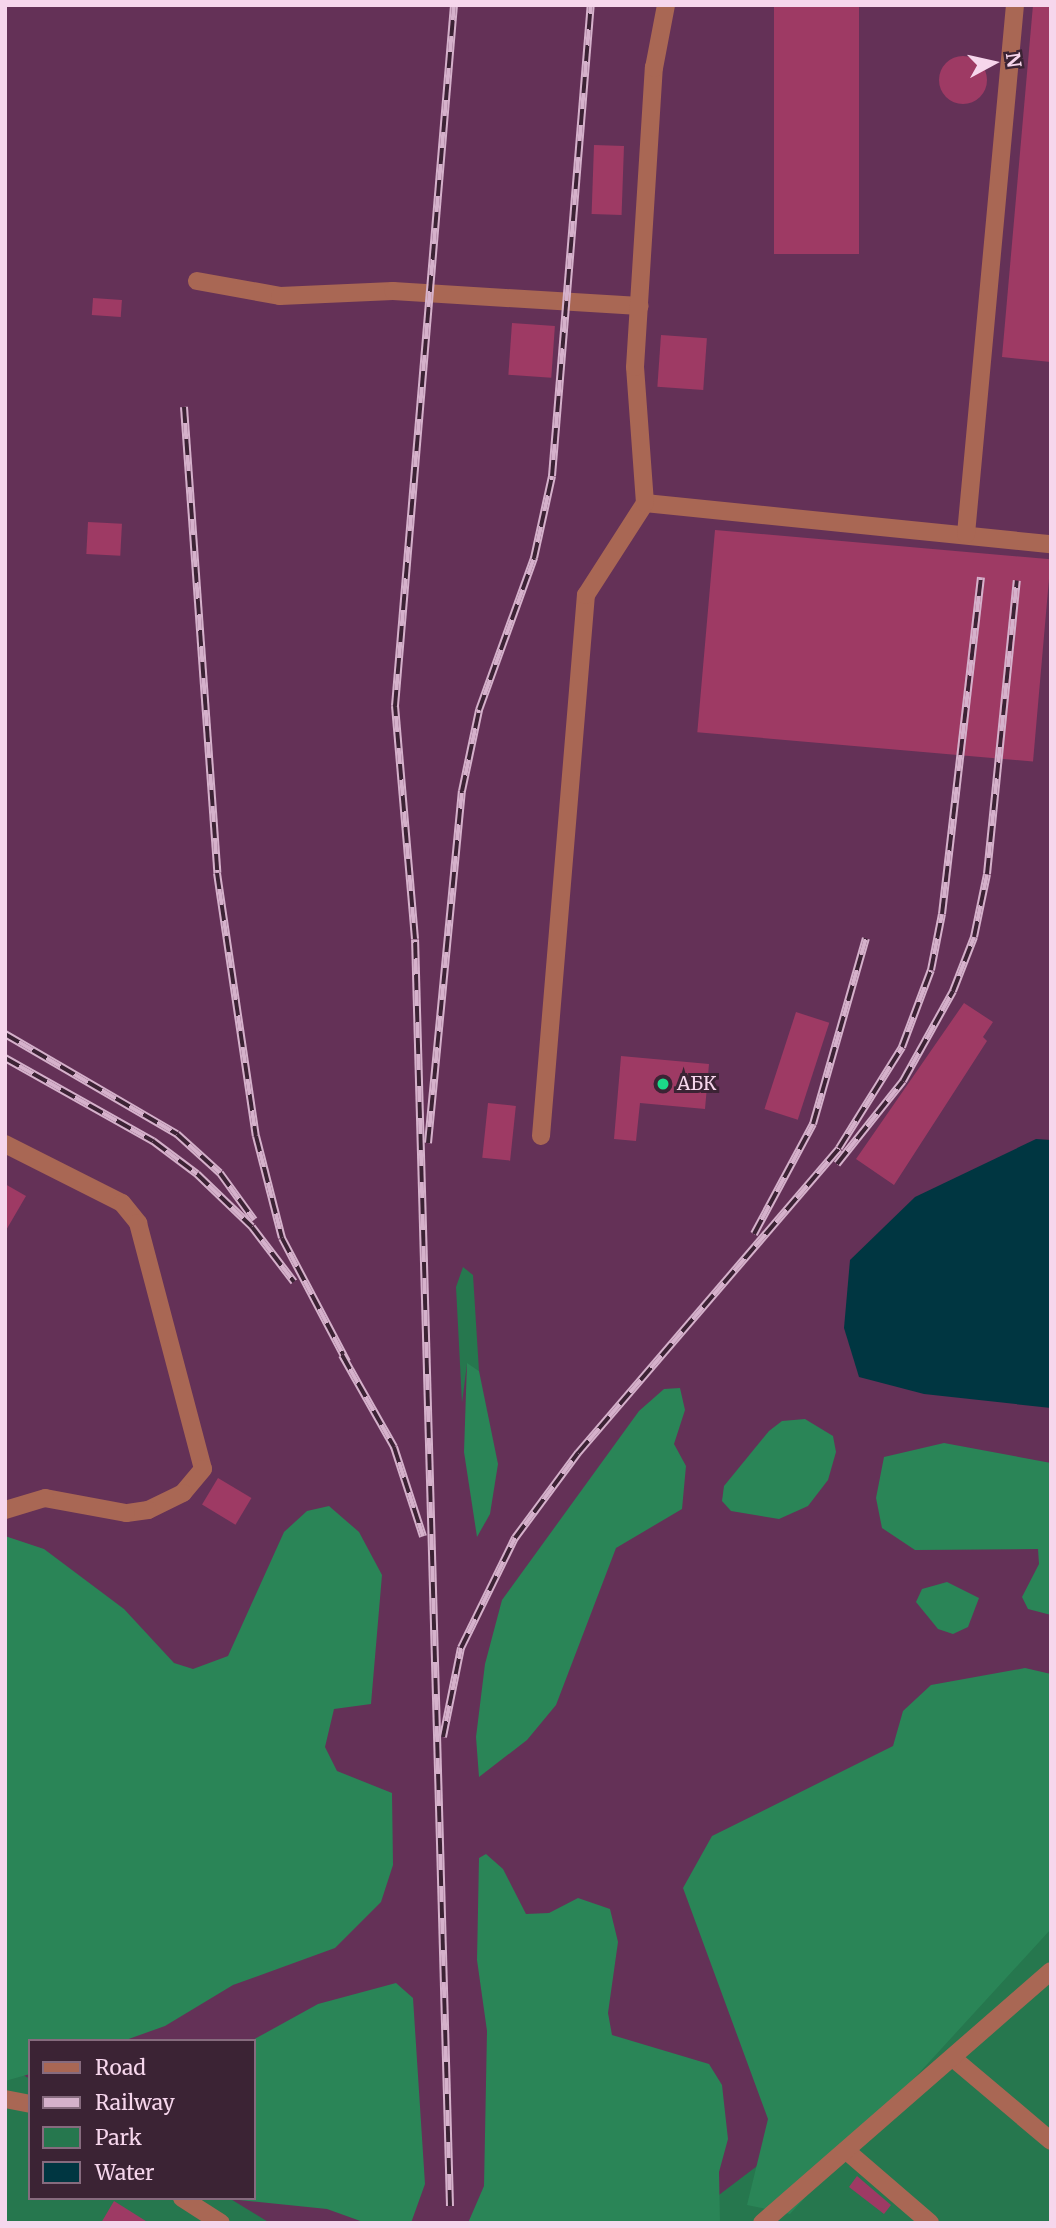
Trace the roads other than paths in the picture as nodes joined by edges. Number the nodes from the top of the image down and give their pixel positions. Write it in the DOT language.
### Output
graph roads {
  1 [pos="666,5"];
  2 [pos="1015,5"];
  3 [pos="197,281"];
  4 [pos="640,306"];
  5 [pos="645,503"];
  6 [pos="966,534"];
  7 [pos="1051,544"];
  8 [pos="541,1136"];
  9 [pos="5,1144"];
  10 [pos="5,1510"];
  11 [pos="1048,1978"];
  12 [pos="954,2059"];
  13 [pos="5,2099"];
  14 [pos="28,2104"];
  15 [pos="1051,2141"];
  16 [pos="849,2153"];
  17 [pos="185,2200"];
  18 [pos="769,2221"];
  19 [pos="221,2223"];
  20 [pos="930,2223"];
  1 -- 4 [label="lane"];
  2 -- 6 [label="lane"];
  3 -- 4 [label="lane"];
  4 -- 5 [label="lane"];
  5 -- 6 [label="lane"];
  5 -- 8 [label="lane"];
  6 -- 7 [label="lane"];
  9 -- 10 [label="lane"];
  11 -- 12 [label="lane"];
  12 -- 15 [label="lane"];
  12 -- 16 [label="lane"];
  13 -- 14 [label="lane"];
  16 -- 18 [label="lane"];
  16 -- 20 [label="lane"];
  17 -- 19 [label="lane"];
}
